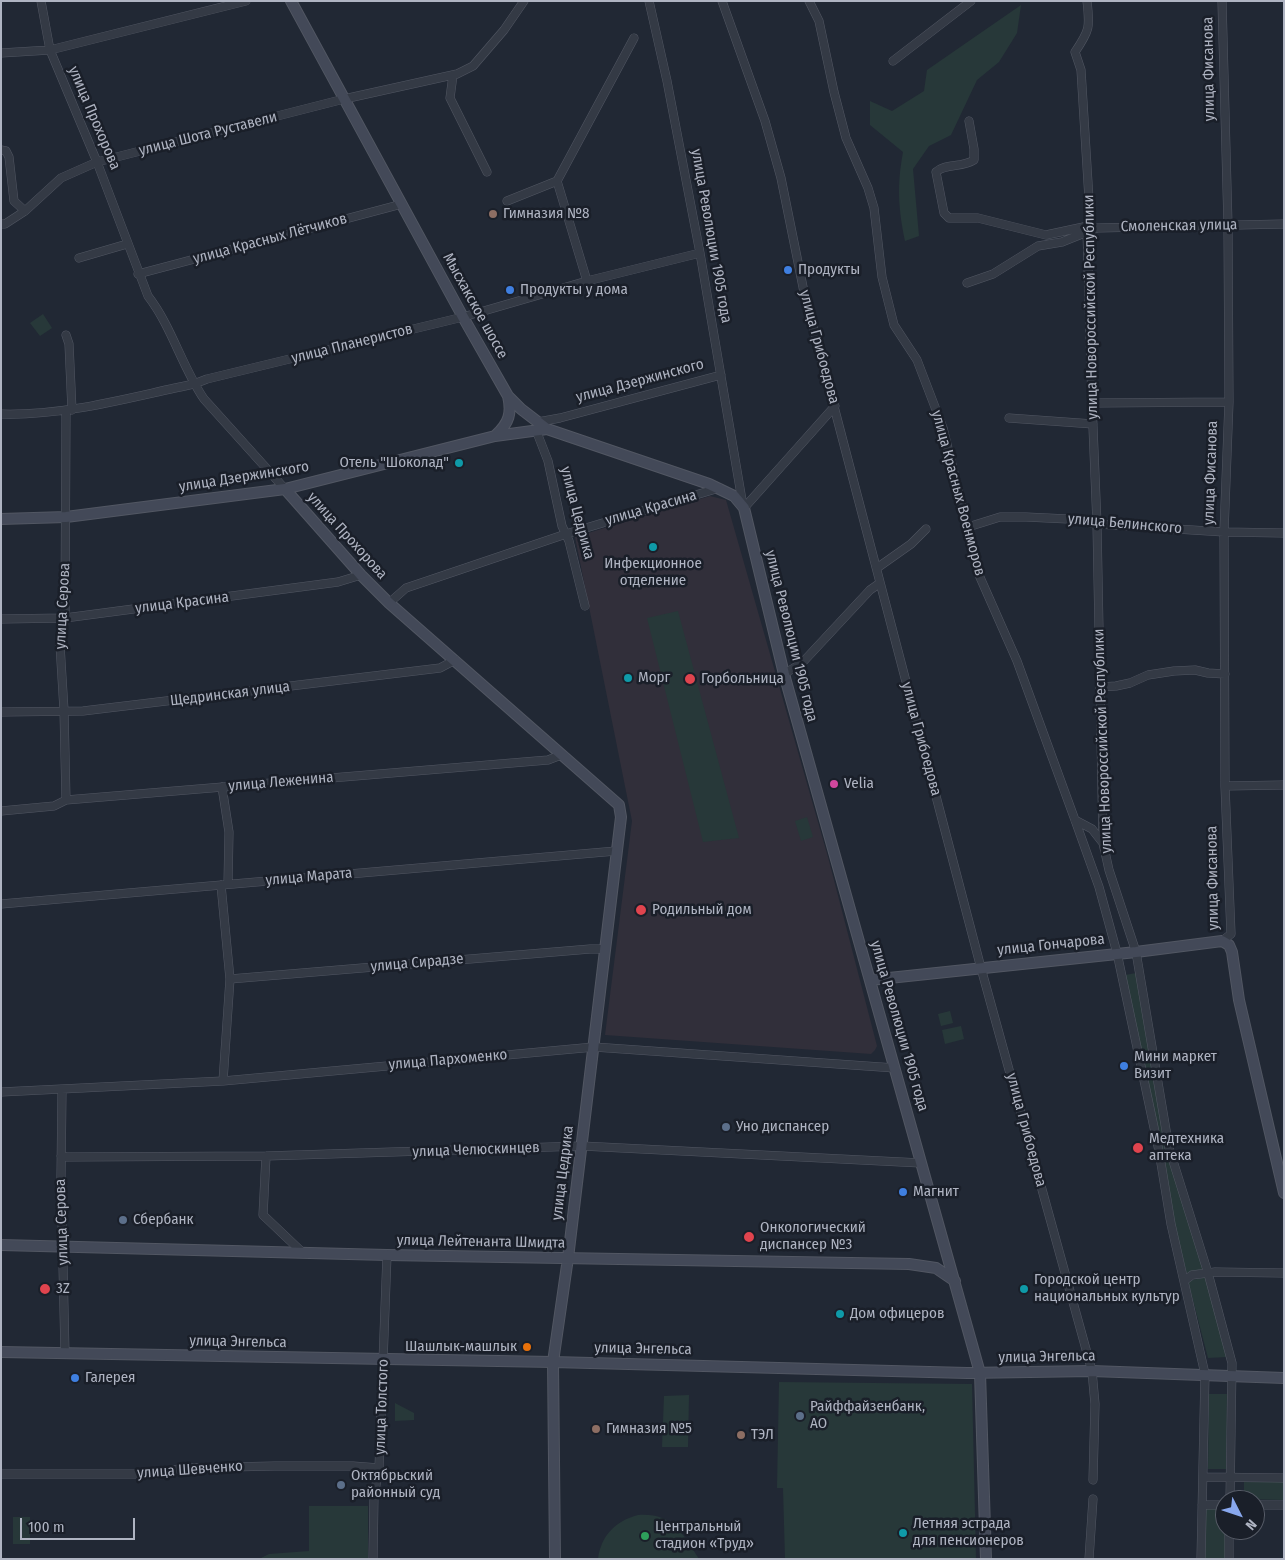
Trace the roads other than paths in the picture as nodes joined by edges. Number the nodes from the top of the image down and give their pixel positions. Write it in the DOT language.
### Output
graph roads {
  1 [pos="41,1"];
  2 [pos="246,1"];
  3 [pos="291,1"];
  4 [pos="524,1"];
  5 [pos="649,1"];
  6 [pos="722,1"];
  7 [pos="809,1"];
  8 [pos="971,1"];
  9 [pos="1088,1"];
  10 [pos="1222,1"];
  11 [pos="634,38"];
  12 [pos="50,50"];
  13 [pos="1,53"];
  14 [pos="893,61"];
  15 [pos="452,76"];
  16 [pos="344,98"];
  17 [pos="969,121"];
  18 [pos="1,150"];
  19 [pos="97,162"];
  20 [pos="486,172"];
  21 [pos="557,181"];
  22 [pos="507,201"];
  23 [pos="402,204"];
  24 [pos="25,211"];
  25 [pos="1,224"];
  26 [pos="1284,224"];
  27 [pos="1228,225"];
  28 [pos="1087,229"];
  29 [pos="127,244"];
  30 [pos="700,253"];
  31 [pos="79,258"];
  32 [pos="138,274"];
  33 [pos="587,281"];
  34 [pos="967,283"];
  35 [pos="463,317"];
  36 [pos="66,335"];
  37 [pos="721,375"];
  38 [pos="194,384"];
  39 [pos="508,396"];
  40 [pos="1229,402"];
  41 [pos="1092,403"];
  42 [pos="835,406"];
  43 [pos="69,411"];
  44 [pos="1,414"];
  45 [pos="1008,418"];
  46 [pos="1093,424"];
  47 [pos="540,427"];
  48 [pos="495,436"];
  49 [pos="316,481"];
  50 [pos="739,484"];
  51 [pos="719,488"];
  52 [pos="285,489"];
  53 [pos="757,492"];
  54 [pos="743,506"];
  55 [pos="307,514"];
  56 [pos="66,517"];
  57 [pos="1,519"];
  58 [pos="1098,524"];
  59 [pos="968,527"];
  60 [pos="926,529"];
  61 [pos="1224,532"];
  62 [pos="1284,533"];
  63 [pos="566,534"];
  64 [pos="877,568"];
  65 [pos="361,575"];
  66 [pos="880,583"];
  67 [pos="389,603"];
  68 [pos="585,606"];
  69 [pos="65,618"];
  70 [pos="1,619"];
  71 [pos="455,660"];
  72 [pos="784,674"];
  73 [pos="1225,674"];
  74 [pos="1100,687"];
  75 [pos="64,710"];
  76 [pos="1,712"];
  77 [pos="560,755"];
  78 [pos="1284,785"];
  79 [pos="1225,786"];
  80 [pos="222,787"];
  81 [pos="610,796"];
  82 [pos="66,800"];
  83 [pos="1,811"];
  84 [pos="1075,820"];
  85 [pos="1104,843"];
  86 [pos="616,851"];
  87 [pos="225,884"];
  88 [pos="1,904"];
  89 [pos="1231,934"];
  90 [pos="1222,940"];
  91 [pos="605,949"];
  92 [pos="1231,950"];
  93 [pos="1136,952"];
  94 [pos="1117,953"];
  95 [pos="981,968"];
  96 [pos="230,979"];
  97 [pos="870,980"];
  98 [pos="594,1047"];
  99 [pos="894,1068"];
  100 [pos="223,1081"];
  101 [pos="62,1090"];
  102 [pos="1,1092"];
  103 [pos="582,1146"];
  104 [pos="1279,1155"];
  105 [pos="61,1156"];
  106 [pos="266,1156"];
  107 [pos="921,1163"];
  108 [pos="1284,1193"];
  109 [pos="1,1245"];
  110 [pos="63,1247"];
  111 [pos="303,1253"];
  112 [pos="387,1255"];
  113 [pos="568,1258"];
  114 [pos="1208,1272"];
  115 [pos="1284,1273"];
  116 [pos="955,1281"];
  117 [pos="1184,1281"];
  118 [pos="1,1352"];
  119 [pos="65,1354"];
  120 [pos="383,1360"];
  121 [pos="553,1362"];
  122 [pos="1092,1371"];
  123 [pos="980,1373"];
  124 [pos="1205,1374"];
  125 [pos="1231,1377"];
  126 [pos="1284,1378"];
  127 [pos="379,1468"];
  128 [pos="1,1474"];
  129 [pos="1203,1477"];
  130 [pos="1230,1477"];
  131 [pos="1284,1478"];
  132 [pos="1093,1480"];
  133 [pos="1230,1490"];
  134 [pos="1093,1499"];
  135 [pos="1202,1505"];
  136 [pos="1215,1505"];
  137 [pos="1265,1505"];
  138 [pos="1284,1505"];
  139 [pos="1229,1540"];
  140 [pos="373,1559"];
  141 [pos="555,1559"];
  142 [pos="986,1559"];
  143 [pos="1089,1559"];
  144 [pos="1201,1559"];
  145 [pos="1229,1559"];
  1 -- 12 [label="street, улица Прохорова"];
  2 -- 12 [label="street"];
  3 -- 16 [label="street, Мысхакское шоссе"];
  4 -- 15 [label="street, улица Шота Руставели"];
  5 -- 30 [label="street, улица Революции 1905 года"];
  6 -- 42 [label="street, улица Грибоедова"];
  7 -- 59 [label="street, улица Красных Военморов"];
  8 -- 14 [label="street"];
  9 -- 28 [label="street, улица Новороссийской Республики"];
  10 -- 27 [label="street, улица Фисанова"];
  11 -- 21 [label="street"];
  12 -- 13 [label="street"];
  12 -- 19 [label="street, улица Прохорова"];
  15 -- 16 [label="street, улица Шота Руставели"];
  15 -- 20 [label="street"];
  16 -- 19 [label="street, улица Шота Руставели"];
  16 -- 23 [label="street, Мысхакское шоссе"];
  17 -- 28 [label="street, Смоленская улица"];
  18 -- 24 [label="street"];
  19 -- 24 [label="street, улица Шота Руставели"];
  19 -- 29 [label="street, улица Прохорова"];
  21 -- 22 [label="street"];
  21 -- 33 [label="street"];
  23 -- 32 [label="street, улица Красных Лётчиков"];
  23 -- 35 [label="street, Мысхакское шоссе"];
  24 -- 25 [label="street, улица Шота Руставели"];
  26 -- 27 [label="street, Смоленская улица"];
  27 -- 28 [label="street, Смоленская улица"];
  27 -- 40 [label="street, улица Фисанова"];
  28 -- 34 [label="street, Смоленская улица"];
  28 -- 41 [label="street, улица Новороссийской Республики"];
  29 -- 31 [label="street"];
  29 -- 32 [label="street, улица Прохорова"];
  30 -- 33 [label="street, улица Планеристов"];
  30 -- 37 [label="street, улица Революции 1905 года"];
  32 -- 38 [label="street, улица Прохорова"];
  33 -- 35 [label="street, улица Планеристов"];
  35 -- 38 [label="street, улица Планеристов"];
  35 -- 39 [label="street, Мысхакское шоссе"];
  36 -- 43 [label="street, улица Серова"];
  37 -- 47 [label="street, улица Дзержинского"];
  37 -- 50 [label="street, улица Революции 1905 года"];
  38 -- 43 [label="street, улица Планеристов"];
  38 -- 52 [label="street, улица Прохорова"];
  39 -- 47 [label="street, Мысхакское шоссе"];
  39 -- 48 [label="street"];
  40 -- 41 [label="street"];
  40 -- 61 [label="street, улица Фисанова"];
  41 -- 46 [label="street, улица Новороссийской Республики"];
  42 -- 53 [label="street"];
  42 -- 64 [label="street, улица Грибоедова"];
  43 -- 44 [label="street, улица Планеристов"];
  43 -- 56 [label="street, улица Серова"];
  45 -- 46 [label="street"];
  46 -- 58 [label="street, улица Новороссийской Республики"];
  47 -- 48 [label="street, улица Дзержинского"];
  47 -- 51 [label="street, Мысхакское шоссе"];
  47 -- 63 [label="street, улица Цедрика"];
  48 -- 49 [label="street, улица Дзержинского"];
  49 -- 52 [label="street, улица Дзержинского"];
  49 -- 55 [label="street"];
  50 -- 53 [label="street"];
  50 -- 54 [label="street, улица Революции 1905 года"];
  51 -- 54 [label="street, Мысхакское шоссе"];
  51 -- 63 [label="street, улица Красина"];
  52 -- 55 [label="street, улица Прохорова"];
  52 -- 56 [label="street, улица Дзержинского"];
  53 -- 54 [label="street"];
  54 -- 72 [label="street, улица Революции 1905 года"];
  55 -- 65 [label="street, улица Прохорова"];
  56 -- 57 [label="street, улица Дзержинского"];
  56 -- 69 [label="street, улица Серова"];
  58 -- 59 [label="street, улица Белинского"];
  58 -- 61 [label="street, улица Белинского"];
  58 -- 74 [label="street, улица Новороссийской Республики"];
  59 -- 84 [label="street, улица Красных Военморов"];
  60 -- 64 [label="street"];
  61 -- 62 [label="street, улица Белинского"];
  61 -- 73 [label="street, улица Фисанова"];
  63 -- 67 [label="street, улица Красина"];
  63 -- 68 [label="street, улица Цедрика"];
  64 -- 66 [label="street, улица Грибоедова"];
  65 -- 67 [label="street, улица Прохорова"];
  65 -- 69 [label="street, улица Красина"];
  66 -- 72 [label="street"];
  66 -- 95 [label="street, улица Грибоедова"];
  67 -- 71 [label="street, улица Прохорова"];
  69 -- 70 [label="street, улица Красина"];
  69 -- 75 [label="street, улица Серова"];
  71 -- 75 [label="street, Щедринская улица"];
  71 -- 77 [label="street, улица Прохорова"];
  72 -- 97 [label="street, улица Революции 1905 года"];
  73 -- 74 [label="street"];
  73 -- 79 [label="street, улица Фисанова"];
  74 -- 85 [label="street, улица Новороссийской Республики"];
  75 -- 76 [label="street, Щедринская улица"];
  75 -- 82 [label="street, улица Серова"];
  77 -- 80 [label="street, улица Леженина"];
  77 -- 81 [label="street, улица Прохорова"];
  78 -- 79 [label="street"];
  79 -- 89 [label="street, улица Фисанова"];
  80 -- 82 [label="street, улица Леженина"];
  80 -- 87 [label="street"];
  81 -- 86 [label="street, улица Цедрика"];
  82 -- 83 [label="street, улица Леженина"];
  84 -- 85 [label="street"];
  84 -- 94 [label="street, улица Красных Военморов"];
  85 -- 93 [label="street, улица Новороссийской Республики"];
  86 -- 87 [label="street, улица Марата"];
  86 -- 91 [label="street, улица Цедрика"];
  87 -- 88 [label="street, улица Марата"];
  87 -- 96 [label="street"];
  89 -- 90 [label="street, улица Фисанова"];
  89 -- 92 [label="street"];
  90 -- 92 [label="street"];
  90 -- 93 [label="street, улица Гончарова"];
  91 -- 96 [label="street, улица Сирадзе"];
  91 -- 98 [label="street, улица Цедрика"];
  92 -- 104 [label="street"];
  93 -- 94 [label="street, улица Гончарова"];
  93 -- 114 [label="street, улица Новороссийской Республики"];
  94 -- 95 [label="street, улица Гончарова"];
  94 -- 117 [label="street"];
  95 -- 97 [label="street, улица Гончарова"];
  95 -- 122 [label="street, улица Грибоедова"];
  96 -- 100 [label="street"];
  97 -- 99 [label="street, улица Революции 1905 года"];
  98 -- 99 [label="street, улица Пархоменко"];
  98 -- 100 [label="street, улица Пархоменко"];
  98 -- 103 [label="street, улица Цедрика"];
  99 -- 107 [label="street, улица Революции 1905 года"];
  100 -- 101 [label="street, улица Пархоменко"];
  101 -- 102 [label="street, улица Пархоменко"];
  101 -- 105 [label="street, улица Серова"];
  103 -- 106 [label="street, улица Челюскинцев"];
  103 -- 107 [label="street, улица Челюскинцев"];
  103 -- 113 [label="street, улица Цедрика"];
  104 -- 108 [label="street"];
  105 -- 106 [label="street, улица Челюскинцев"];
  105 -- 110 [label="street, улица Серова"];
  106 -- 111 [label="street"];
  107 -- 116 [label="street, улица Революции 1905 года"];
  109 -- 110 [label="street, улица Лейтенанта Шмидта"];
  110 -- 111 [label="street, улица Лейтенанта Шмидта"];
  110 -- 119 [label="street, улица Серова"];
  111 -- 112 [label="street, улица Лейтенанта Шмидта"];
  112 -- 113 [label="street, улица Лейтенанта Шмидта"];
  112 -- 120 [label="street, улица Толстого"];
  113 -- 116 [label="street, улица Лейтенанта Шмидта"];
  113 -- 121 [label="street, улица Цедрика"];
  114 -- 115 [label="street"];
  114 -- 117 [label="street"];
  114 -- 125 [label="street, улица Новороссийской Республики"];
  116 -- 123 [label="street, улица Революции 1905 года"];
  117 -- 124 [label="street"];
  118 -- 119 [label="street, улица Энгельса"];
  119 -- 120 [label="street, улица Энгельса"];
  120 -- 121 [label="street, улица Энгельса"];
  120 -- 127 [label="street, улица Толстого"];
  121 -- 123 [label="street, улица Энгельса"];
  121 -- 141 [label="street, улица Цедрика"];
  122 -- 123 [label="street, улица Энгельса"];
  122 -- 124 [label="street, улица Энгельса"];
  122 -- 132 [label="street, улица Грибоедова"];
  123 -- 142 [label="street, улица Революции 1905 года"];
  124 -- 125 [label="street, улица Энгельса"];
  124 -- 129 [label="street"];
  125 -- 126 [label="street, улица Энгельса"];
  125 -- 130 [label="street, улица Новороссийской Республики"];
  127 -- 128 [label="street, улица Шевченко"];
  127 -- 140 [label="street, улица Толстого"];
  129 -- 130 [label="street"];
  129 -- 135 [label="street"];
  130 -- 131 [label="street"];
  130 -- 133 [label="street, улица Новороссийской Республики"];
  134 -- 143 [label="street"];
  135 -- 136 [label="street"];
  135 -- 144 [label="street"];
  137 -- 138 [label="street"];
  139 -- 145 [label="street"];
}
